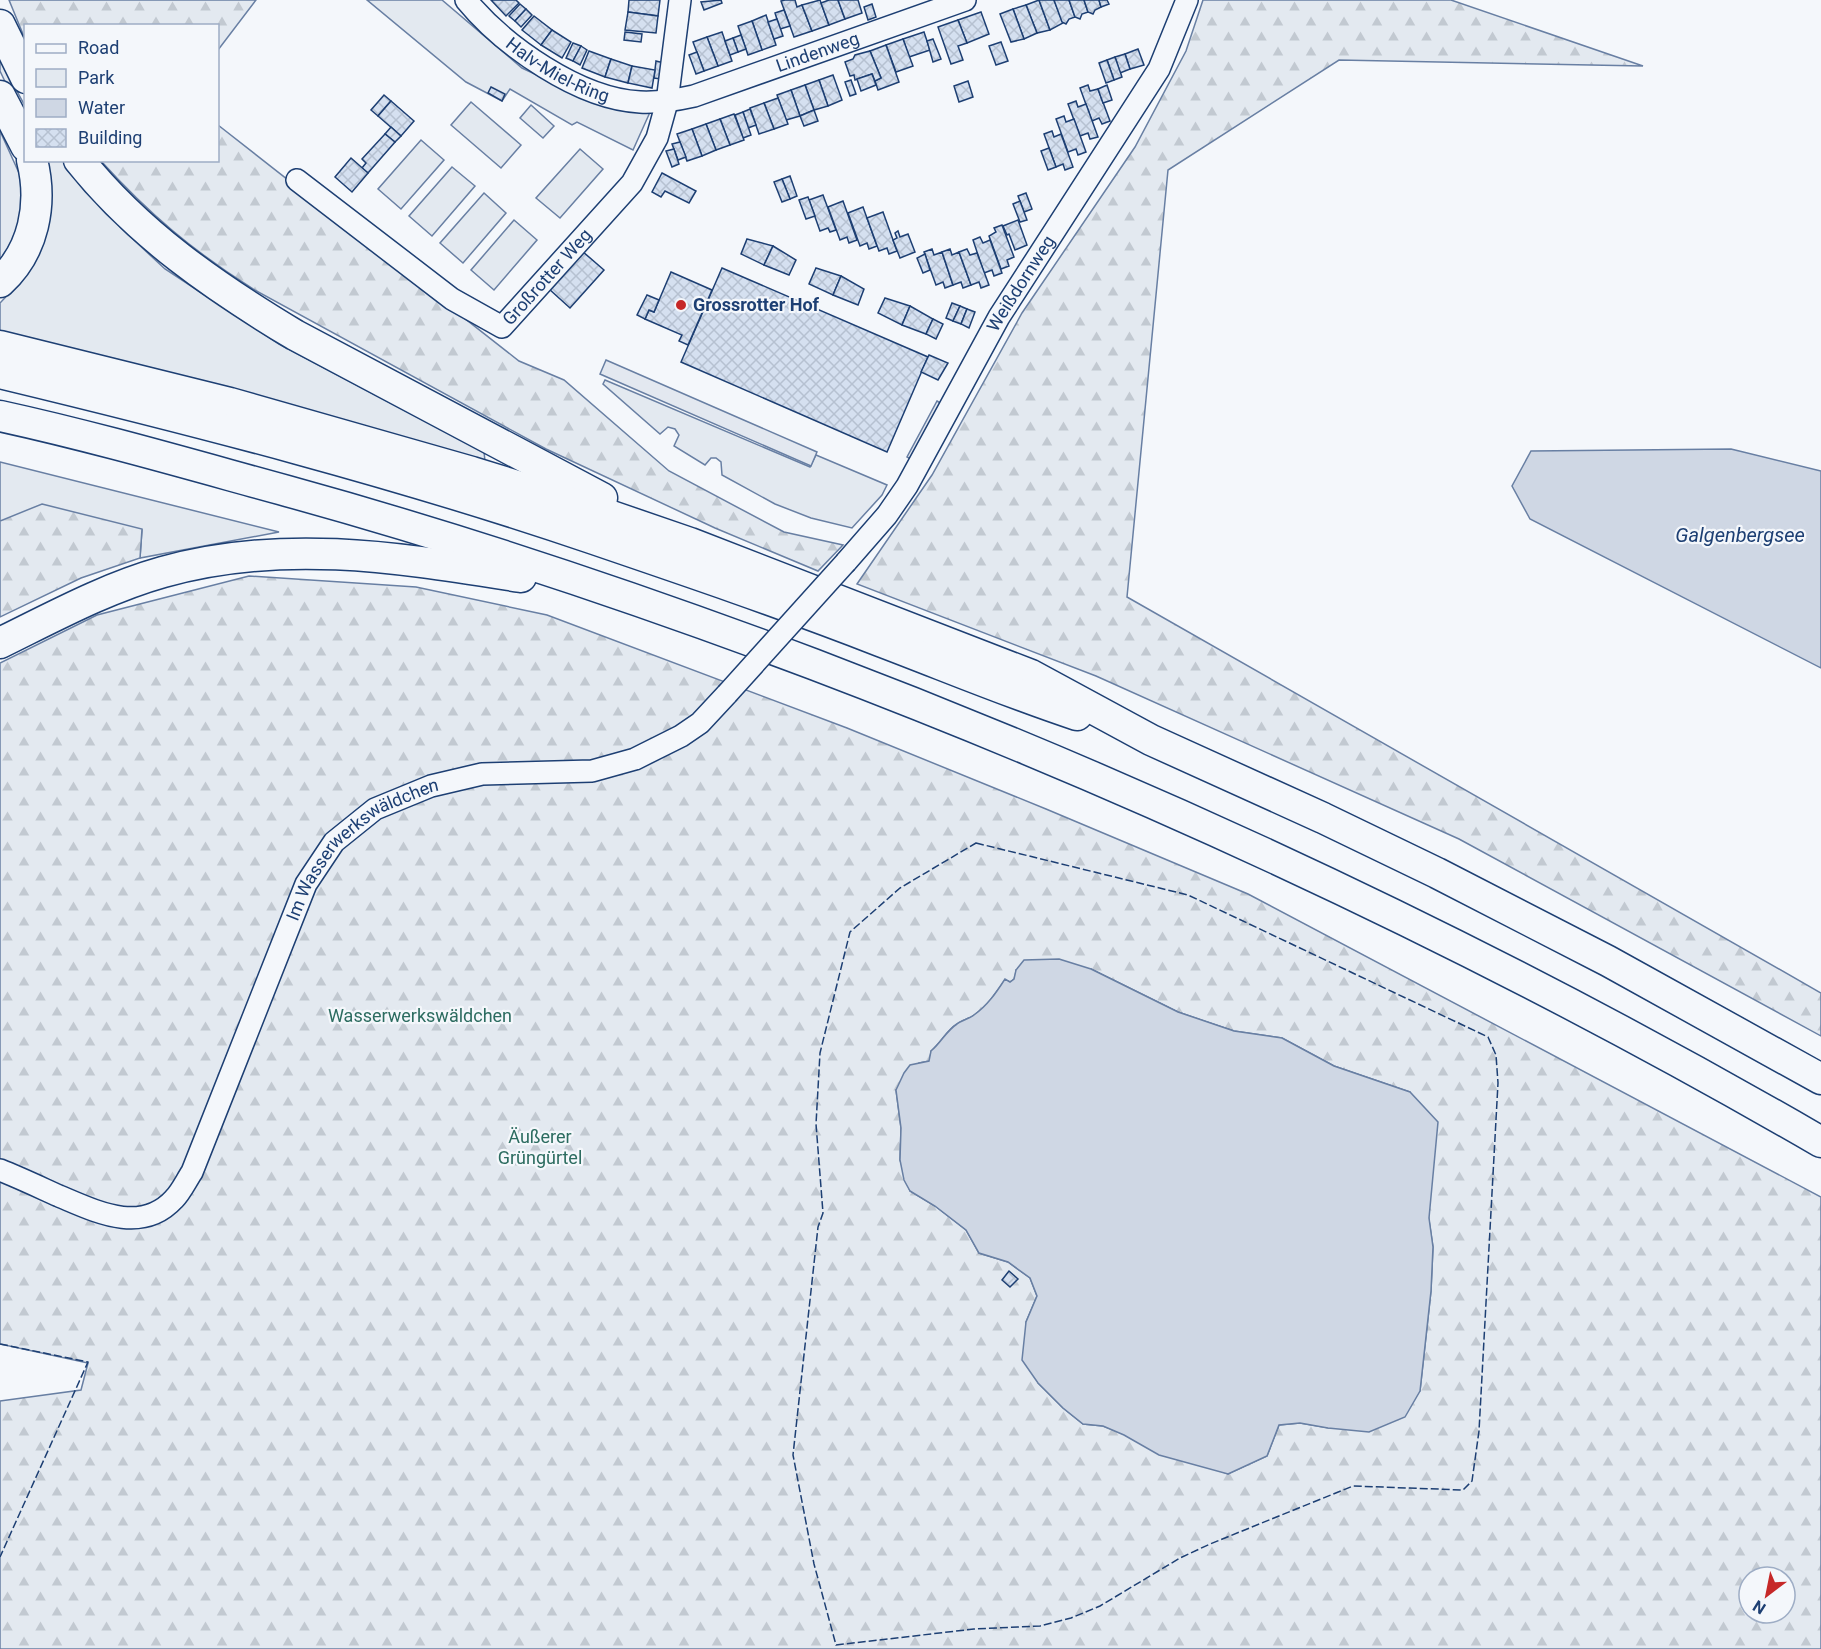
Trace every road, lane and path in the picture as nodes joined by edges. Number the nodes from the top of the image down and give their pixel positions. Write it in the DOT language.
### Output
graph roads {
  1 [pos="466,0"];
  2 [pos="680,0"];
  3 [pos="965,0"];
  4 [pos="1187,0"];
  5 [pos="0,25"];
  6 [pos="24,74"];
  7 [pos="0,96"];
  8 [pos="667,102"];
  9 [pos="24,142"];
  10 [pos="32,162"];
  11 [pos="81,162"];
  12 [pos="297,180"];
  13 [pos="0,282"];
  14 [pos="0,345"];
  15 [pos="0,373"];
  16 [pos="4,417"];
  17 [pos="690,543"];
  18 [pos="846,562"];
  19 [pos="613,591"];
  20 [pos="0,643"];
  21 [pos="1151,740"];
  22 [pos="1821,1079"];
  23 [pos="1821,1142"];
  24 [pos="0,1170"];
  1 -- 8 [label="street, Halv-Miel-Ring"];
  2 -- 8 [label="street, Großrotter Weg"];
  3 -- 8 [label="street, Lindenweg"];
  4 -- 18 [label="street, Weißdornweg"];
  5 -- 6 [label="highway"];
  7 -- 9 [label="highway"];
  8 -- 12 [label="street, Großrotter Weg"];
  10 -- 13 [label="highway"];
  11 -- 17 [label="highway"];
  14 -- 17 [label="highway"];
  15 -- 21 [label="highway"];
  16 -- 19 [label="highway"];
  17 -- 21 [label="highway"];
  18 -- 24 [label="street, Im Wasserwerkswäldchen, bridge"];
  19 -- 20 [label="highway"];
  19 -- 23 [label="highway"];
  21 -- 22 [label="highway"];
}
